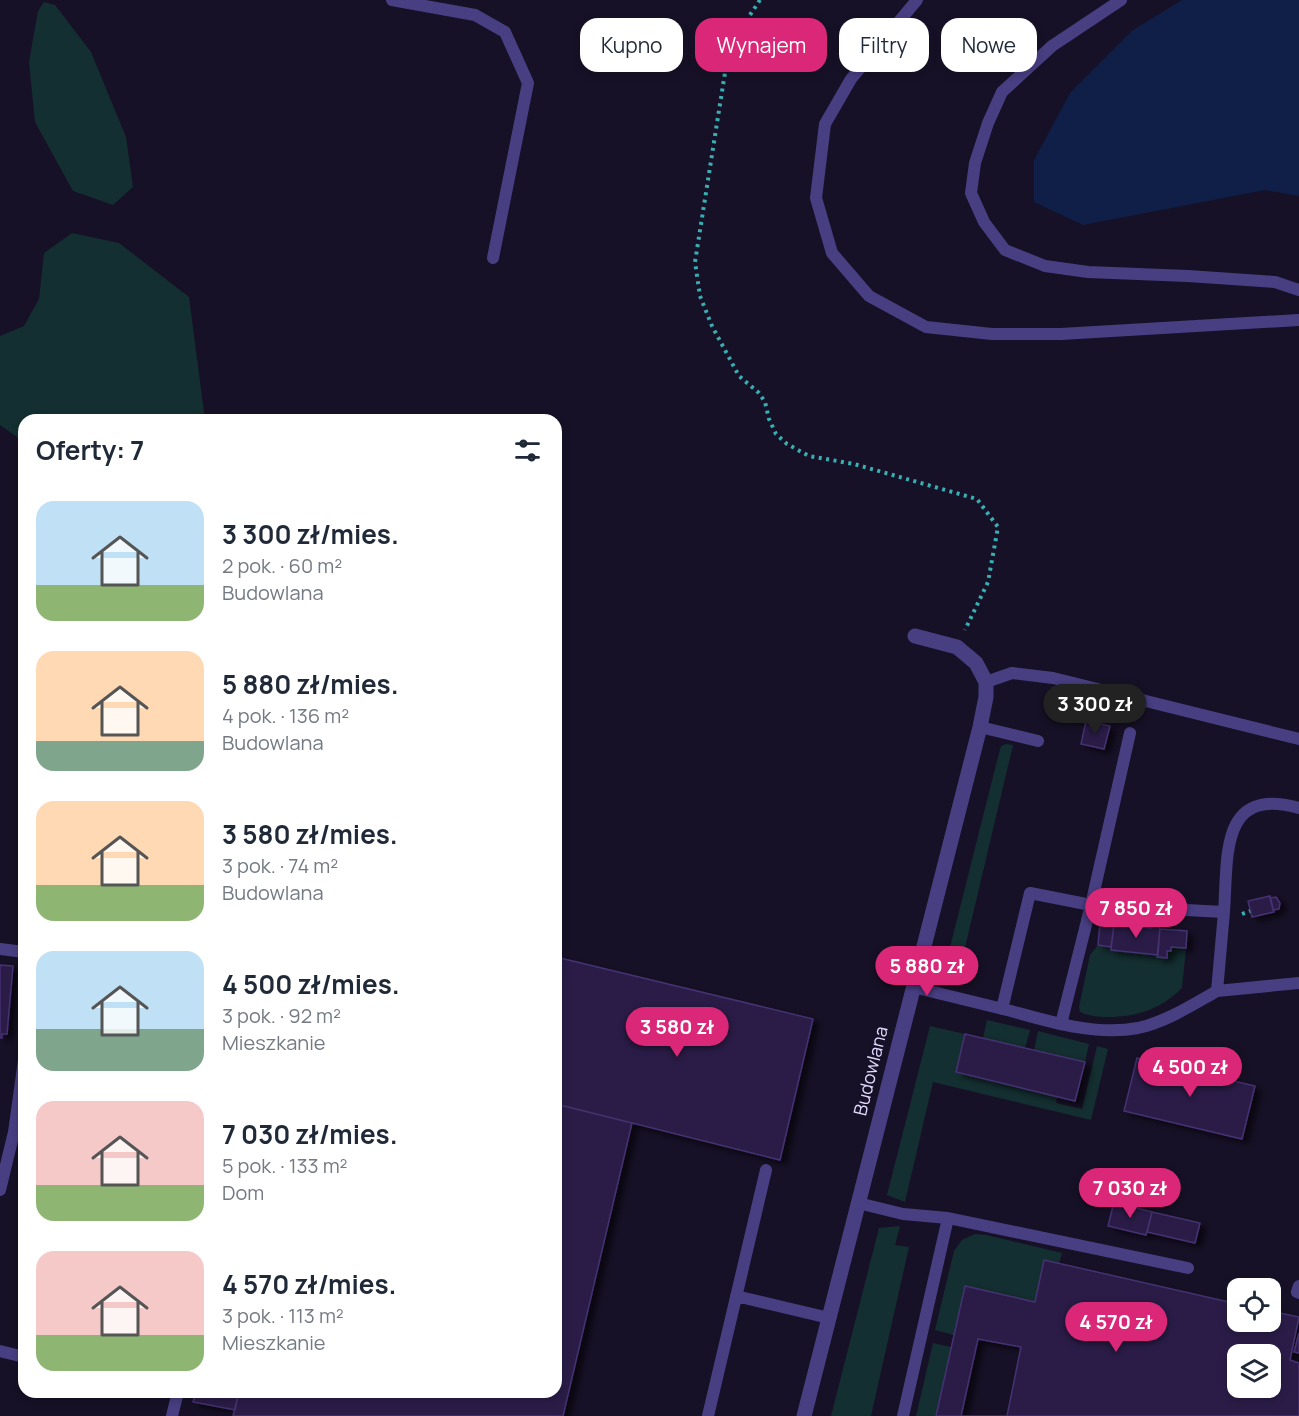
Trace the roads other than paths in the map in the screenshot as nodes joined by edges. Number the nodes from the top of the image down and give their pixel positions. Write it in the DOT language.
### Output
graph roads {
  1 [pos="392,0"];
  2 [pos="917,0"];
  3 [pos="1121,0"];
  4 [pos="493,258"];
  5 [pos="1299,290"];
  6 [pos="1299,320"];
  7 [pos="915,636"];
  8 [pos="986,682"];
  9 [pos="980,727"];
  10 [pos="1130,733"];
  11 [pos="1299,739"];
  12 [pos="1038,741"];
  13 [pos="1299,808"];
  14 [pos="1090,905"];
  15 [pos="1224,912"];
  16 [pos="0,948"];
  17 [pos="18,951"];
  18 [pos="1299,983"];
  19 [pos="913,987"];
  20 [pos="1217,991"];
  21 [pos="1002,1009"];
  22 [pos="1061,1024"];
  23 [pos="18,1103"];
  24 [pos="766,1170"];
  25 [pos="0,1190"];
  26 [pos="858,1203"];
  27 [pos="948,1218"];
  28 [pos="1188,1268"];
  29 [pos="1299,1286"];
  30 [pos="1299,1293"];
  31 [pos="736,1296"];
  32 [pos="829,1318"];
  33 [pos="0,1351"];
  34 [pos="18,1356"];
  35 [pos="176,1398"];
  36 [pos="172,1416"];
  37 [pos="708,1416"];
  38 [pos="804,1416"];
  39 [pos="903,1416"];
  1 -- 4 [label="lane"];
  2 -- 6 [label="lane"];
  3 -- 5 [label="lane"];
  7 -- 8 [label="street"];
  8 -- 9 [label="street, Budowlana"];
  8 -- 11 [label="lane"];
  9 -- 12 [label="lane"];
  9 -- 19 [label="street, Budowlana"];
  10 -- 14 [label="lane"];
  13 -- 15 [label="lane"];
  14 -- 15 [label="lane"];
  14 -- 21 [label="lane"];
  14 -- 22 [label="lane"];
  15 -- 20 [label="lane"];
  16 -- 17 [label="lane"];
  18 -- 20 [label="lane"];
  19 -- 21 [label="lane"];
  19 -- 26 [label="street, Budowlana"];
  20 -- 22 [label="lane"];
  21 -- 22 [label="lane"];
  23 -- 25 [label="lane"];
  24 -- 31 [label="lane"];
  26 -- 27 [label="lane"];
  26 -- 32 [label="street, Budowlana"];
  27 -- 28 [label="lane"];
  27 -- 39 [label="lane"];
  29 -- 30 [label="lane"];
  31 -- 32 [label="lane"];
  31 -- 37 [label="lane"];
  32 -- 38 [label="street, Budowlana"];
  33 -- 34 [label="lane"];
  35 -- 36 [label="lane"];
}
